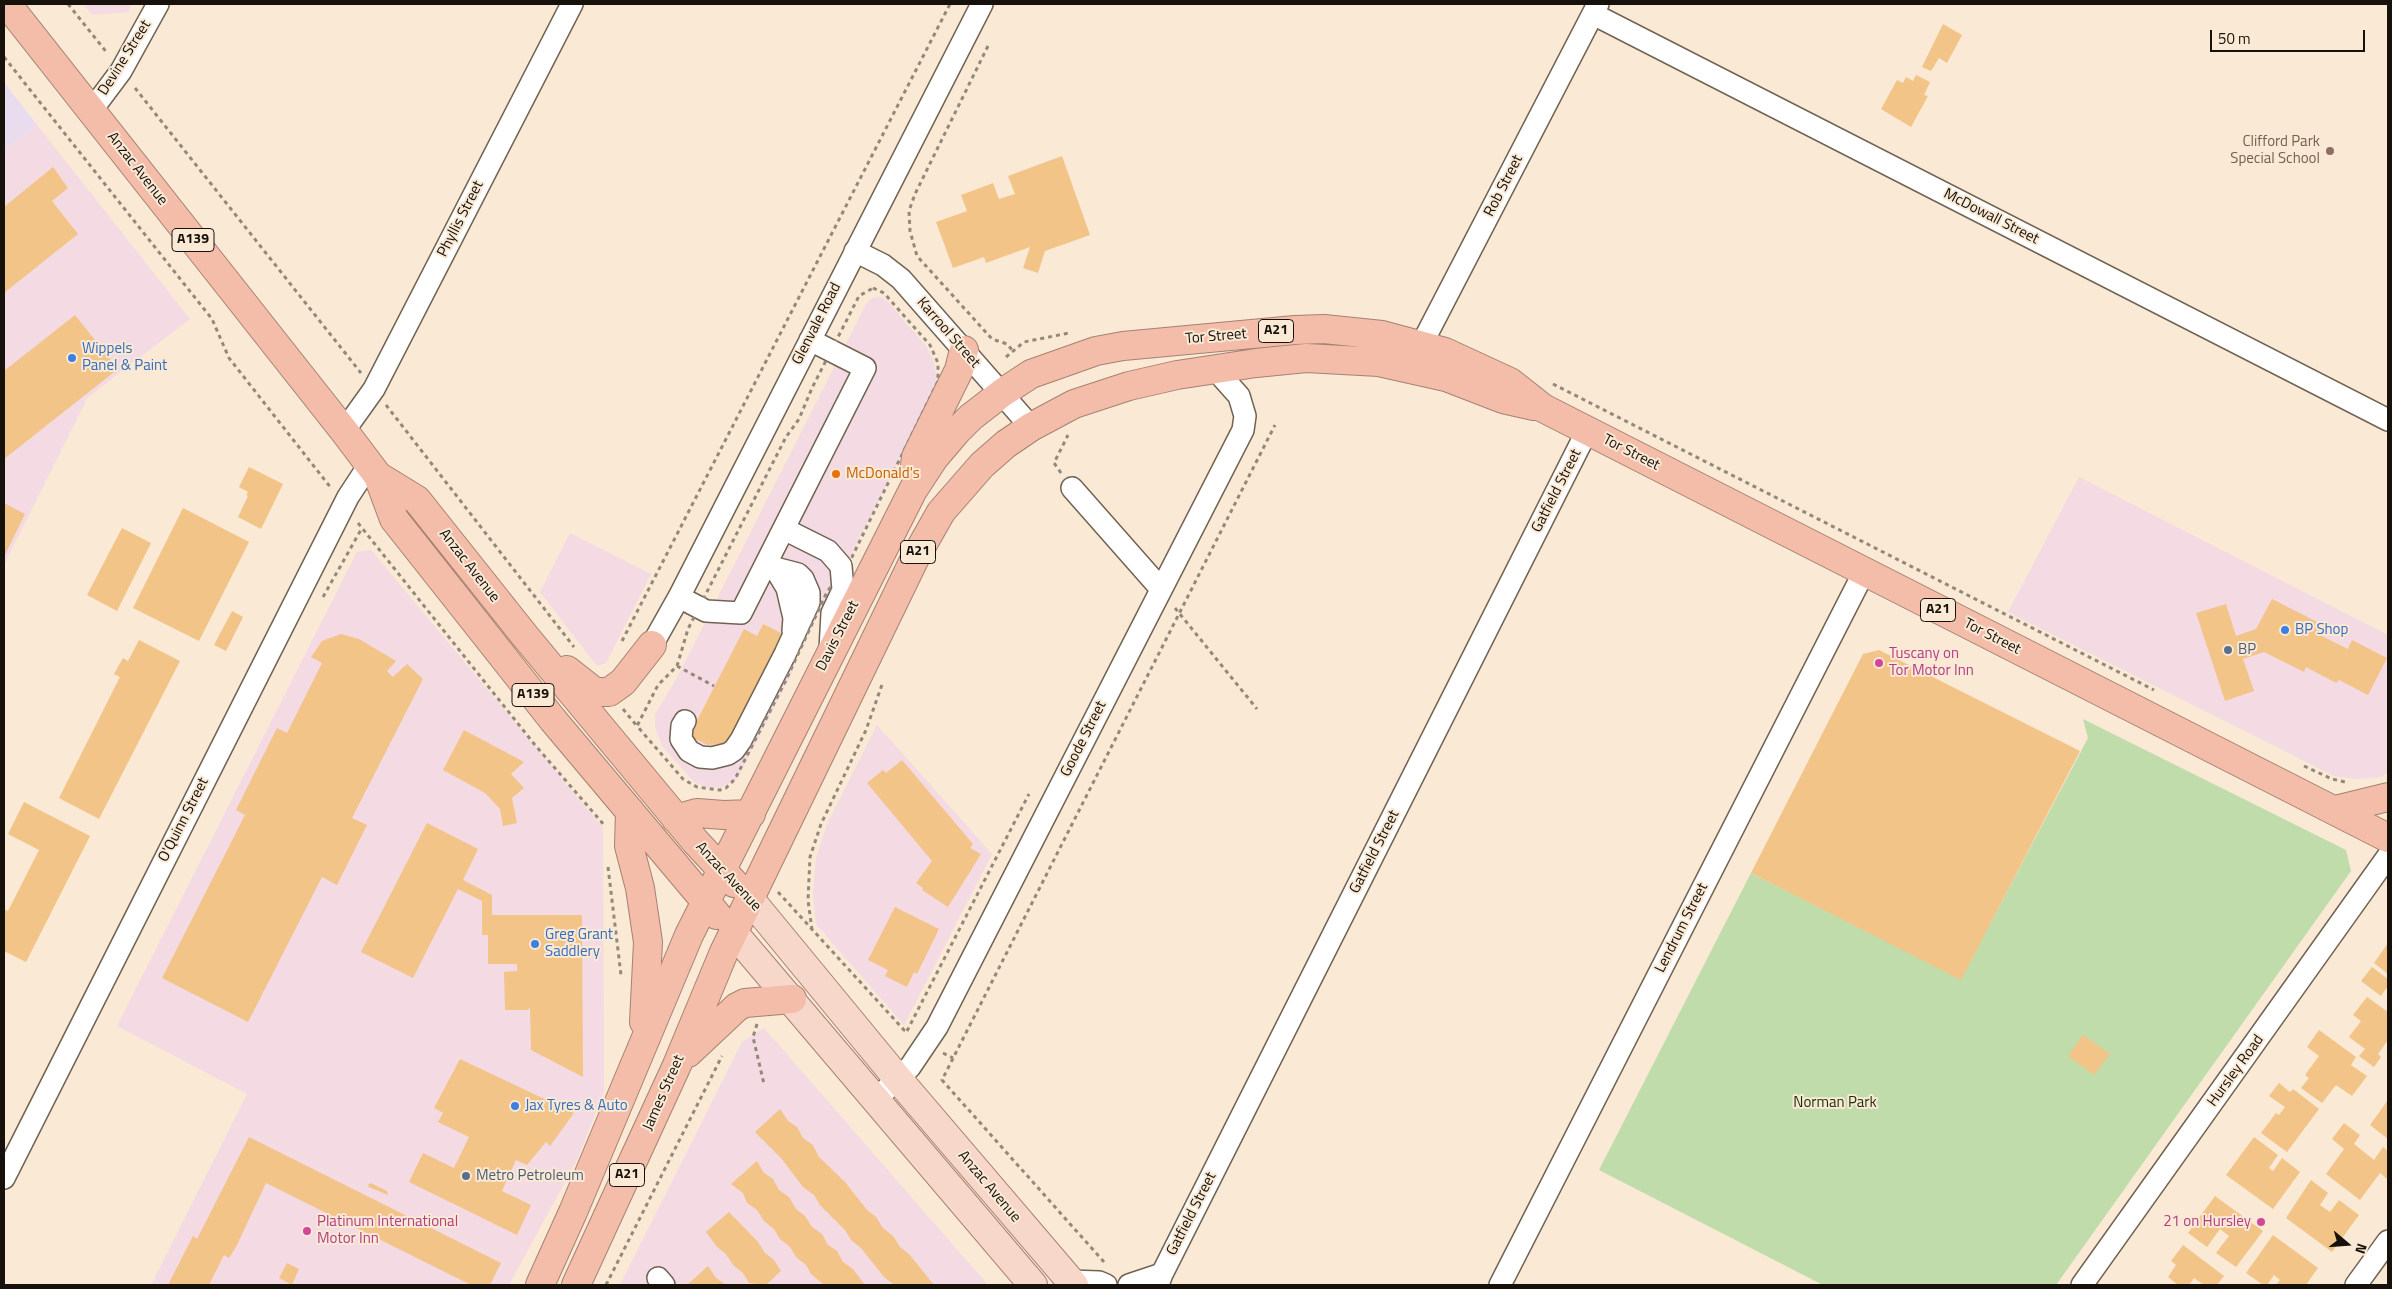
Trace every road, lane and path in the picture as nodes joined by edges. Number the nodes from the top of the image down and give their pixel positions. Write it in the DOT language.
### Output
graph roads {
  1 [pos="7,4"];
  2 [pos="68,4"];
  3 [pos="158,4"];
  4 [pos="572,4"];
  5 [pos="950,4"];
  6 [pos="982,4"];
  7 [pos="1596,9"];
  8 [pos="988,46"];
  9 [pos="4,57"];
  10 [pos="121,71"];
  11 [pos="91,111"];
  12 [pos="855,250"];
  13 [pos="810,340"];
  14 [pos="964,350"];
  15 [pos="1013,351"];
  16 [pos="1416,356"];
  17 [pos="1214,368"];
  18 [pos="1545,380"];
  19 [pos="374,389"];
  20 [pos="1002,393"];
  21 [pos="2388,420"];
  22 [pos="1276,425"];
  23 [pos="1031,427"];
  24 [pos="344,431"];
  25 [pos="1587,431"];
  26 [pos="1069,433"];
  27 [pos="373,470"];
  28 [pos="1072,488"];
  29 [pos="913,490"];
  30 [pos="344,505"];
  31 [pos="784,529"];
  32 [pos="770,566"];
  33 [pos="1864,572"];
  34 [pos="1161,590"];
  35 [pos="678,597"];
  36 [pos="1180,613"];
  37 [pos="525,636"];
  38 [pos="652,645"];
  39 [pos="618,650"];
  40 [pos="830,652"];
  41 [pos="578,653"];
  42 [pos="677,666"];
  43 [pos="886,676"];
  44 [pos="714,686"];
  45 [pos="609,692"];
  46 [pos="2162,694"];
  47 [pos="1257,709"];
  48 [pos="685,721"];
  49 [pos="637,726"];
  50 [pos="2299,764"];
  51 [pos="2354,784"];
  52 [pos="1029,794"];
  53 [pos="2388,797"];
  54 [pos="2334,810"];
  55 [pos="630,811"];
  56 [pos="750,814"];
  57 [pos="676,819"];
  58 [pos="606,834"];
  59 [pos="2388,838"];
  60 [pos="2388,856"];
  61 [pos="607,860"];
  62 [pos="722,872"];
  63 [pos="778,892"];
  64 [pos="749,898"];
  65 [pos="706,902"];
  66 [pos="615,921"];
  67 [pos="812,930"];
  68 [pos="733,932"];
  69 [pos="792,999"];
  70 [pos="750,1028"];
  71 [pos="907,1031"];
  72 [pos="913,1034"];
  73 [pos="643,1044"];
  74 [pos="940,1051"];
  75 [pos="723,1054"];
  76 [pos="953,1058"];
  77 [pos="677,1065"];
  78 [pos="898,1079"];
  79 [pos="764,1084"];
  80 [pos="875,1100"];
  81 [pos="4,1178"];
  82 [pos="2388,1240"];
  83 [pos="2380,1269"];
  84 [pos="1108,1277"];
  85 [pos="1160,1279"];
  86 [pos="1072,1283"];
  87 [pos="1507,1283"];
  88 [pos="540,1285"];
  89 [pos="576,1285"];
  90 [pos="606,1285"];
  91 [pos="1033,1285"];
  92 [pos="1129,1285"];
  93 [pos="2082,1285"];
  94 [pos="2356,1285"];
  1 -- 11 [label="highway, Anzac Avenue / A139"];
  2 -- 10 [label="path"];
  3 -- 10 [label="street, Devine Street"];
  4 -- 19 [label="street, Phyllis Street"];
  5 -- 39 [label="path"];
  6 -- 12 [label="street, Glenvale Road"];
  7 -- 16 [label="street, Rob Street"];
  7 -- 21 [label="street, McDowall Street"];
  8 -- 15 [label="path"];
  9 -- 30 [label="path"];
  10 -- 11 [label="street, Devine Street"];
  10 -- 19 [label="path"];
  11 -- 24 [label="highway, Anzac Avenue / A139"];
  12 -- 13 [label="street, Glenvale Road"];
  12 -- 14 [label="street, Karrool Street"];
  13 -- 31 [label="street"];
  13 -- 35 [label="street, Glenvale Road"];
  14 -- 20 [label="street, Karrool Street"];
  14 -- 29 [label="highway"];
  16 -- 17 [label="highway, Tor Street / A21"];
  16 -- 20 [label="highway, Tor Street / A21"];
  16 -- 25 [label="highway, Tor Street / A21"];
  17 -- 23 [label="highway, Tor Street / A21"];
  17 -- 34 [label="street, Goode Street"];
  18 -- 46 [label="path"];
  19 -- 24 [label="street, Phyllis Street"];
  19 -- 41 [label="path"];
  20 -- 23 [label="street, Karrool Street"];
  20 -- 29 [label="highway, Davis Street / A21"];
  22 -- 36 [label="path"];
  23 -- 64 [label="highway, A21"];
  24 -- 27 [label="highway, Anzac Avenue / A139"];
  25 -- 33 [label="highway, Tor Street / A21"];
  25 -- 85 [label="street, Gatfield Street"];
  26 -- 28 [label="path"];
  27 -- 30 [label="street, O'Quinn Street"];
  27 -- 37 [label="highway, Anzac Avenue / A139"];
  27 -- 55 [label="highway, Anzac Avenue / A139"];
  28 -- 34 [label="street"];
  29 -- 40 [label="highway, Davis Street / A21"];
  30 -- 58 [label="path"];
  30 -- 81 [label="street, O'Quinn Street"];
  31 -- 32 [label="street"];
  31 -- 40 [label="street"];
  32 -- 35 [label="street"];
  32 -- 48 [label="street"];
  33 -- 54 [label="highway, Tor Street / A21"];
  33 -- 87 [label="street, Lendrum Street"];
  34 -- 36 [label="path"];
  34 -- 78 [label="street, Goode Street"];
  35 -- 38 [label="street, Glenvale Road"];
  36 -- 47 [label="path"];
  36 -- 76 [label="path"];
  37 -- 45 [label="highway"];
  37 -- 57 [label="highway, Anzac Avenue / A139"];
  38 -- 45 [label="highway"];
  40 -- 56 [label="highway, Davis Street / A21"];
  42 -- 44 [label="path"];
  43 -- 67 [label="path"];
  45 -- 49 [label="path"];
  50 -- 51 [label="path"];
  52 -- 71 [label="path"];
  53 -- 54 [label="highway"];
  54 -- 59 [label="highway, Tor Street / A21"];
  55 -- 65 [label="highway, Anzac Avenue / A139"];
  55 -- 73 [label="highway"];
  56 -- 57 [label="highway"];
  56 -- 62 [label="highway, Davis Street / A21"];
  57 -- 62 [label="highway, Anzac Avenue / A139"];
  60 -- 93 [label="street, Hursley Road"];
  61 -- 66 [label="path"];
  62 -- 64 [label="highway, Anzac Avenue / A139"];
  62 -- 65 [label="highway, Davis Street / A21"];
  63 -- 67 [label="path"];
  64 -- 68 [label="highway, James Street / A21"];
  64 -- 78 [label="main road, Anzac Avenue"];
  65 -- 68 [label="highway, Anzac Avenue / A139"];
  65 -- 73 [label="highway, A21"];
  67 -- 71 [label="path"];
  68 -- 69 [label="main road, Anzac Avenue"];
  68 -- 77 [label="highway, James Street / A21"];
  69 -- 77 [label="highway"];
  69 -- 80 [label="main road, Anzac Avenue"];
  70 -- 79 [label="path"];
  71 -- 72 [label="path"];
  73 -- 88 [label="highway, A21"];
  74 -- 76 [label="path"];
  75 -- 90 [label="path"];
  76 -- 84 [label="path"];
  77 -- 89 [label="highway, James Street / A21"];
  78 -- 80 [label="street, Goode Street"];
  78 -- 86 [label="main road, Anzac Avenue"];
  80 -- 91 [label="main road, Anzac Avenue"];
  82 -- 83 [label="street"];
  83 -- 94 [label="street"];
  84 -- 86 [label="street"];
  85 -- 92 [label="street, Gatfield Street"];
}
